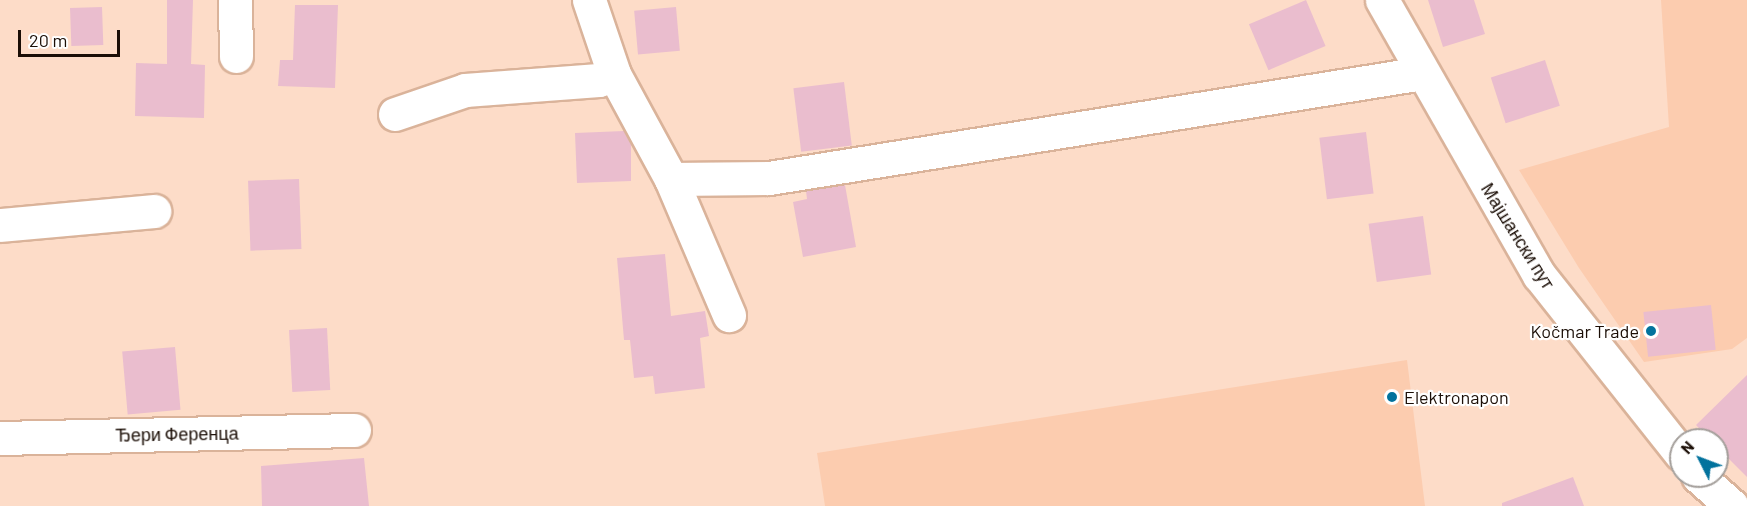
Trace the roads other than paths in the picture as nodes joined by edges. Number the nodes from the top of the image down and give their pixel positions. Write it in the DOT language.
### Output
graph roads {
  1 [pos="235,0"];
  2 [pos="589,0"];
  3 [pos="1382,0"];
  4 [pos="236,56"];
  5 [pos="1422,73"];
  6 [pos="614,74"];
  7 [pos="395,114"];
  8 [pos="671,179"];
  9 [pos="154,211"];
  10 [pos="0,225"];
  11 [pos="729,315"];
  12 [pos="354,430"];
  13 [pos="0,438"];
  14 [pos="1669,439"];
  15 [pos="1704,488"];
  16 [pos="1712,488"];
  17 [pos="1712,506"];
  18 [pos="1732,506"];
  1 -- 4 [label="street"];
  2 -- 6 [label="street"];
  3 -- 5 [label="street, Мајшански пут"];
  5 -- 8 [label="street"];
  5 -- 14 [label="street, Мајшански пут"];
  6 -- 7 [label="street"];
  6 -- 8 [label="street"];
  8 -- 11 [label="street"];
  9 -- 10 [label="street"];
  12 -- 13 [label="street, Ђери Ференца"];
  15 -- 17 [label="street"];
  16 -- 18 [label="street"];
}
